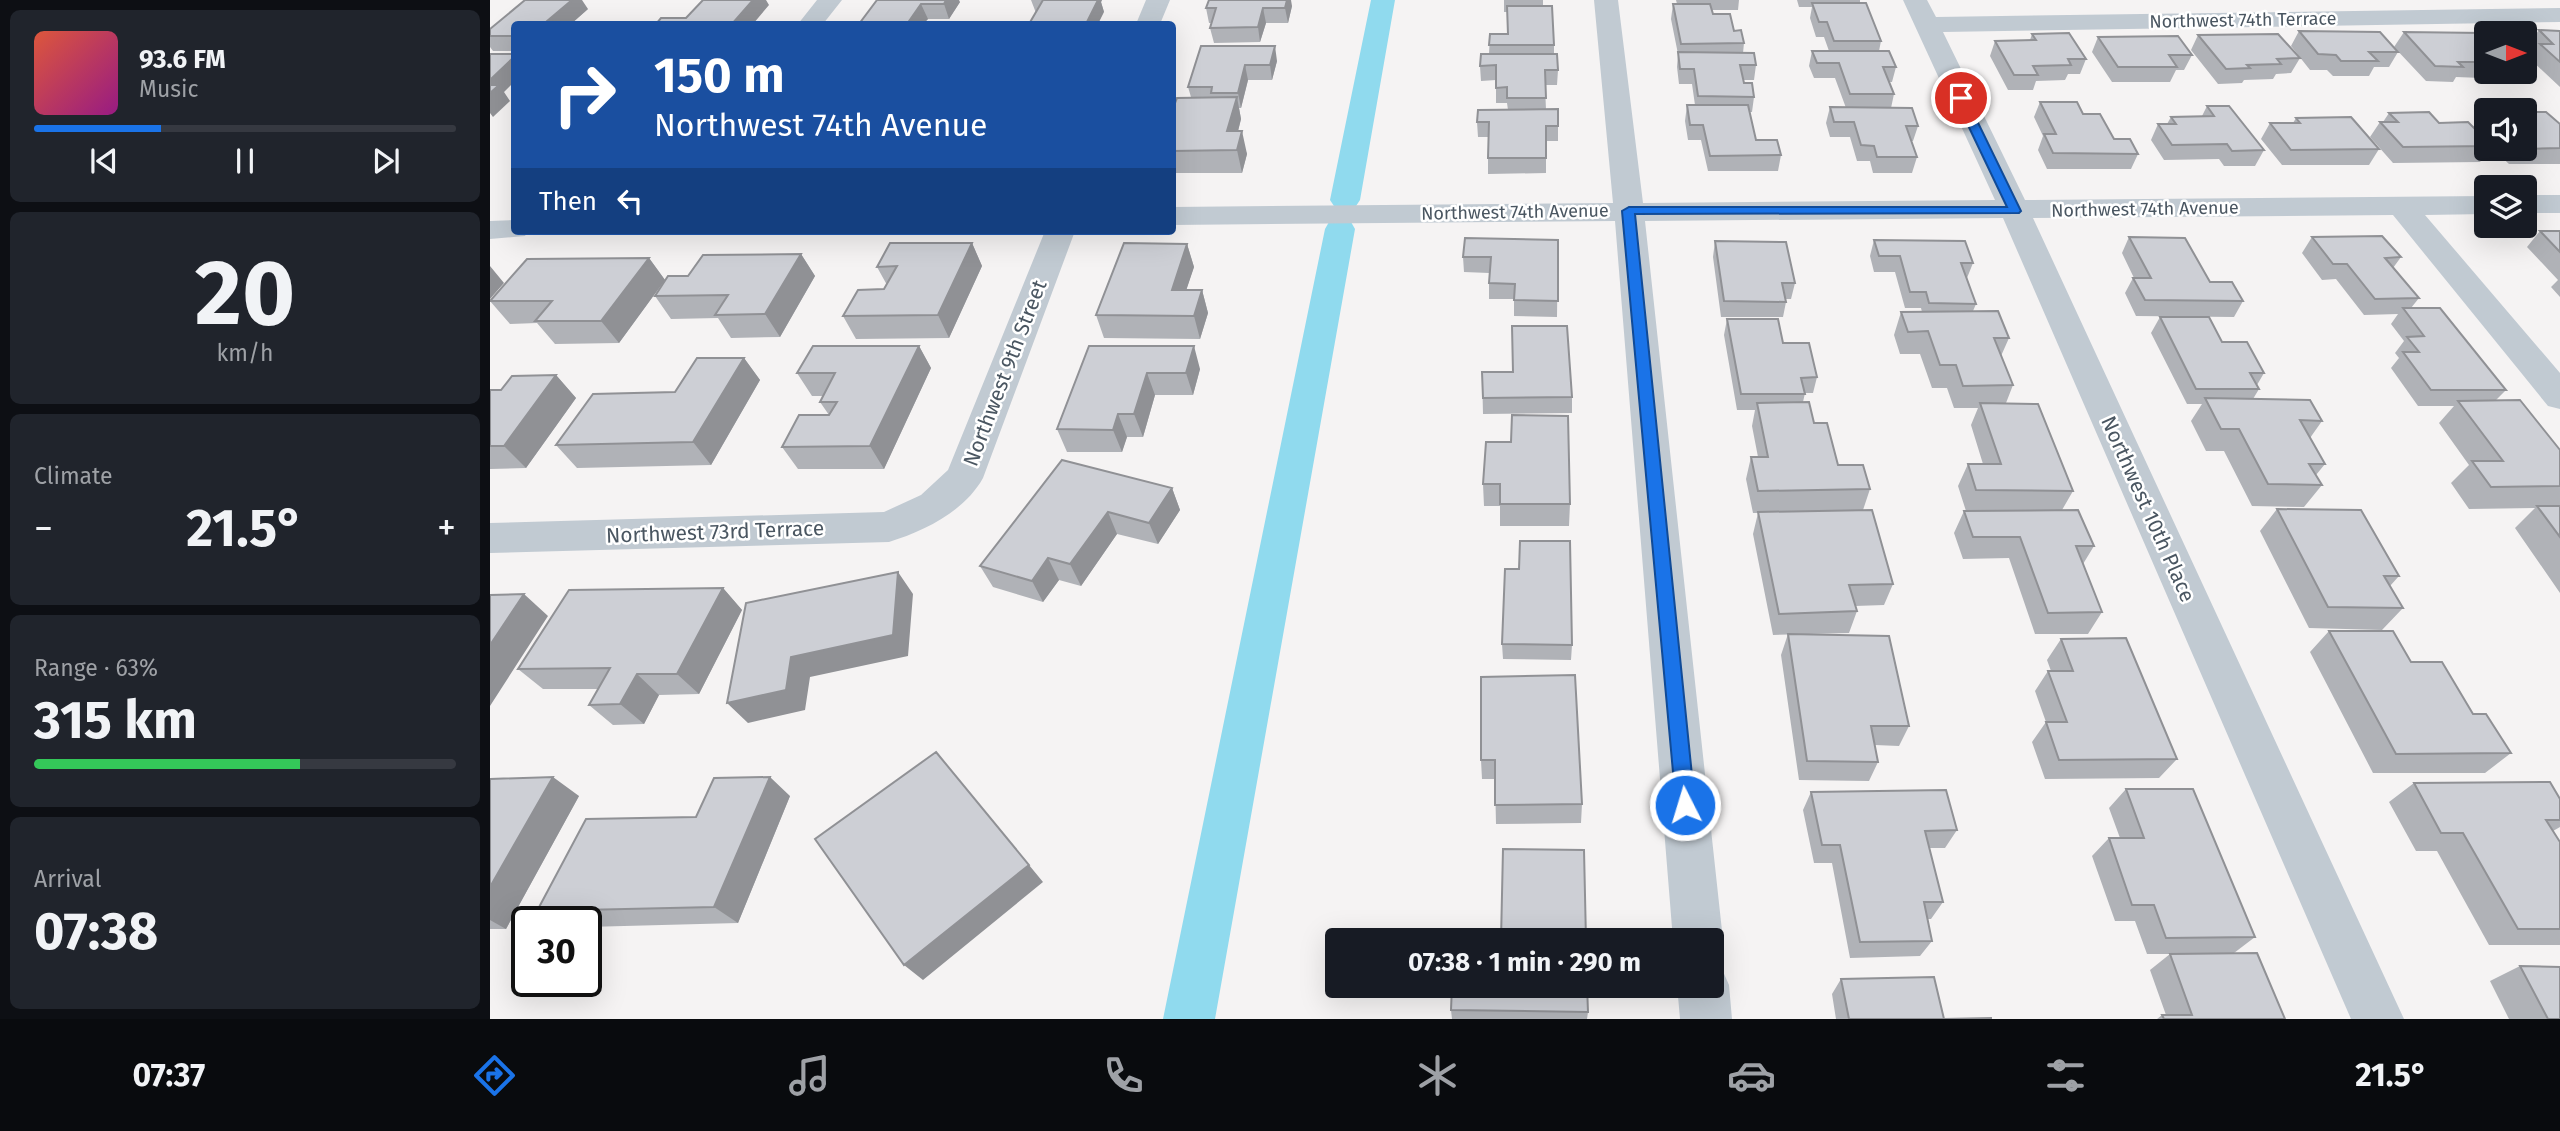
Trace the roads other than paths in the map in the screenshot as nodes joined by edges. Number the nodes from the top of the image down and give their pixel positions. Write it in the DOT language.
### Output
graph roads {
  1 [pos="830,0"];
  2 [pos="1158,0"];
  3 [pos="1606,0"];
  4 [pos="1920,13"];
  5 [pos="2560,15"];
  6 [pos="812,21"];
  7 [pos="1149,21"];
  8 [pos="2537,204"];
  9 [pos="2560,204"];
  10 [pos="2401,205"];
  11 [pos="2474,205"];
  12 [pos="1629,211"];
  13 [pos="2015,211"];
  14 [pos="1176,216"];
  15 [pos="511,229"];
  16 [pos="490,230"];
  17 [pos="1058,235"];
  18 [pos="2560,397"];
  19 [pos="934,505"];
  20 [pos="490,538"];
  21 [pos="1697,928"];
  22 [pos="1704,998"];
  23 [pos="1706,1019"];
  24 [pos="2378,1019"];
  1 -- 6 [label="street"];
  2 -- 7 [label="street"];
  3 -- 12 [label="street"];
  4 -- 5 [label="street, Northwest 74th Terrace"];
  4 -- 13 [label="street, Northwest 10th Place"];
  8 -- 9 [label="street"];
  10 -- 11 [label="street, Northwest 74th Avenue"];
  10 -- 13 [label="street, Northwest 74th Avenue"];
  10 -- 18 [label="street"];
  12 -- 13 [label="street, Northwest 74th Avenue"];
  12 -- 14 [label="street, Northwest 74th Avenue"];
  12 -- 21 [label="street"];
  13 -- 24 [label="street, Northwest 10th Place"];
  15 -- 16 [label="street"];
  17 -- 19 [label="street, Northwest 9th Street"];
  19 -- 20 [label="street, Northwest 73rd Terrace"];
  22 -- 23 [label="street"];
}
